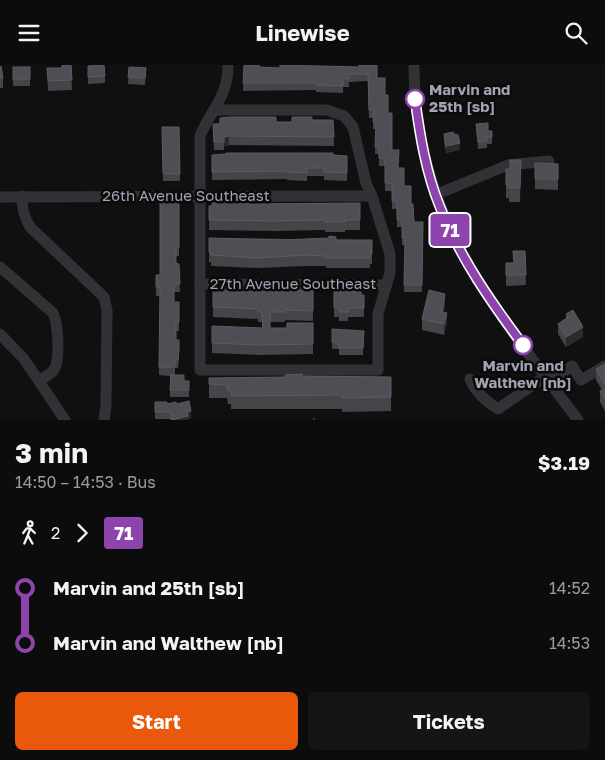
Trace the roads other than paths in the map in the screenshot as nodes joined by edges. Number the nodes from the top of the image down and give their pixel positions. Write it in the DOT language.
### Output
graph roads {
  1 [pos="228,65"];
  2 [pos="414,65"];
  3 [pos="214,110"];
  4 [pos="549,161"];
  5 [pos="435,195"];
  6 [pos="22,196"];
  7 [pos="201,196"];
  8 [pos="372,196"];
  9 [pos="0,197"];
  10 [pos="0,267"];
  11 [pos="200,284"];
  12 [pos="386,285"];
  13 [pos="0,334"];
  14 [pos="605,366"];
  15 [pos="470,379"];
  16 [pos="548,379"];
  17 [pos="39,380"];
  18 [pos="65,420"];
  19 [pos="104,420"];
  20 [pos="578,420"];
  1 -- 3 [label="street"];
  2 -- 5 [label="street"];
  3 -- 7 [label="street"];
  3 -- 8 [label="street"];
  4 -- 5 [label="street"];
  5 -- 16 [label="street"];
  6 -- 7 [label="street, 26th Avenue Southeast"];
  6 -- 9 [label="street, 26th Avenue Southeast"];
  6 -- 19 [label="street"];
  7 -- 8 [label="street, 26th Avenue Southeast"];
  7 -- 11 [label="street"];
  8 -- 12 [label="street"];
  10 -- 17 [label="street"];
  11 -- 12 [label="street, 27th Avenue Southeast"];
  11 -- 12 [label="street"];
  13 -- 17 [label="street"];
  14 -- 16 [label="street"];
  15 -- 16 [label="street"];
  16 -- 20 [label="street"];
  17 -- 18 [label="street"];
}
